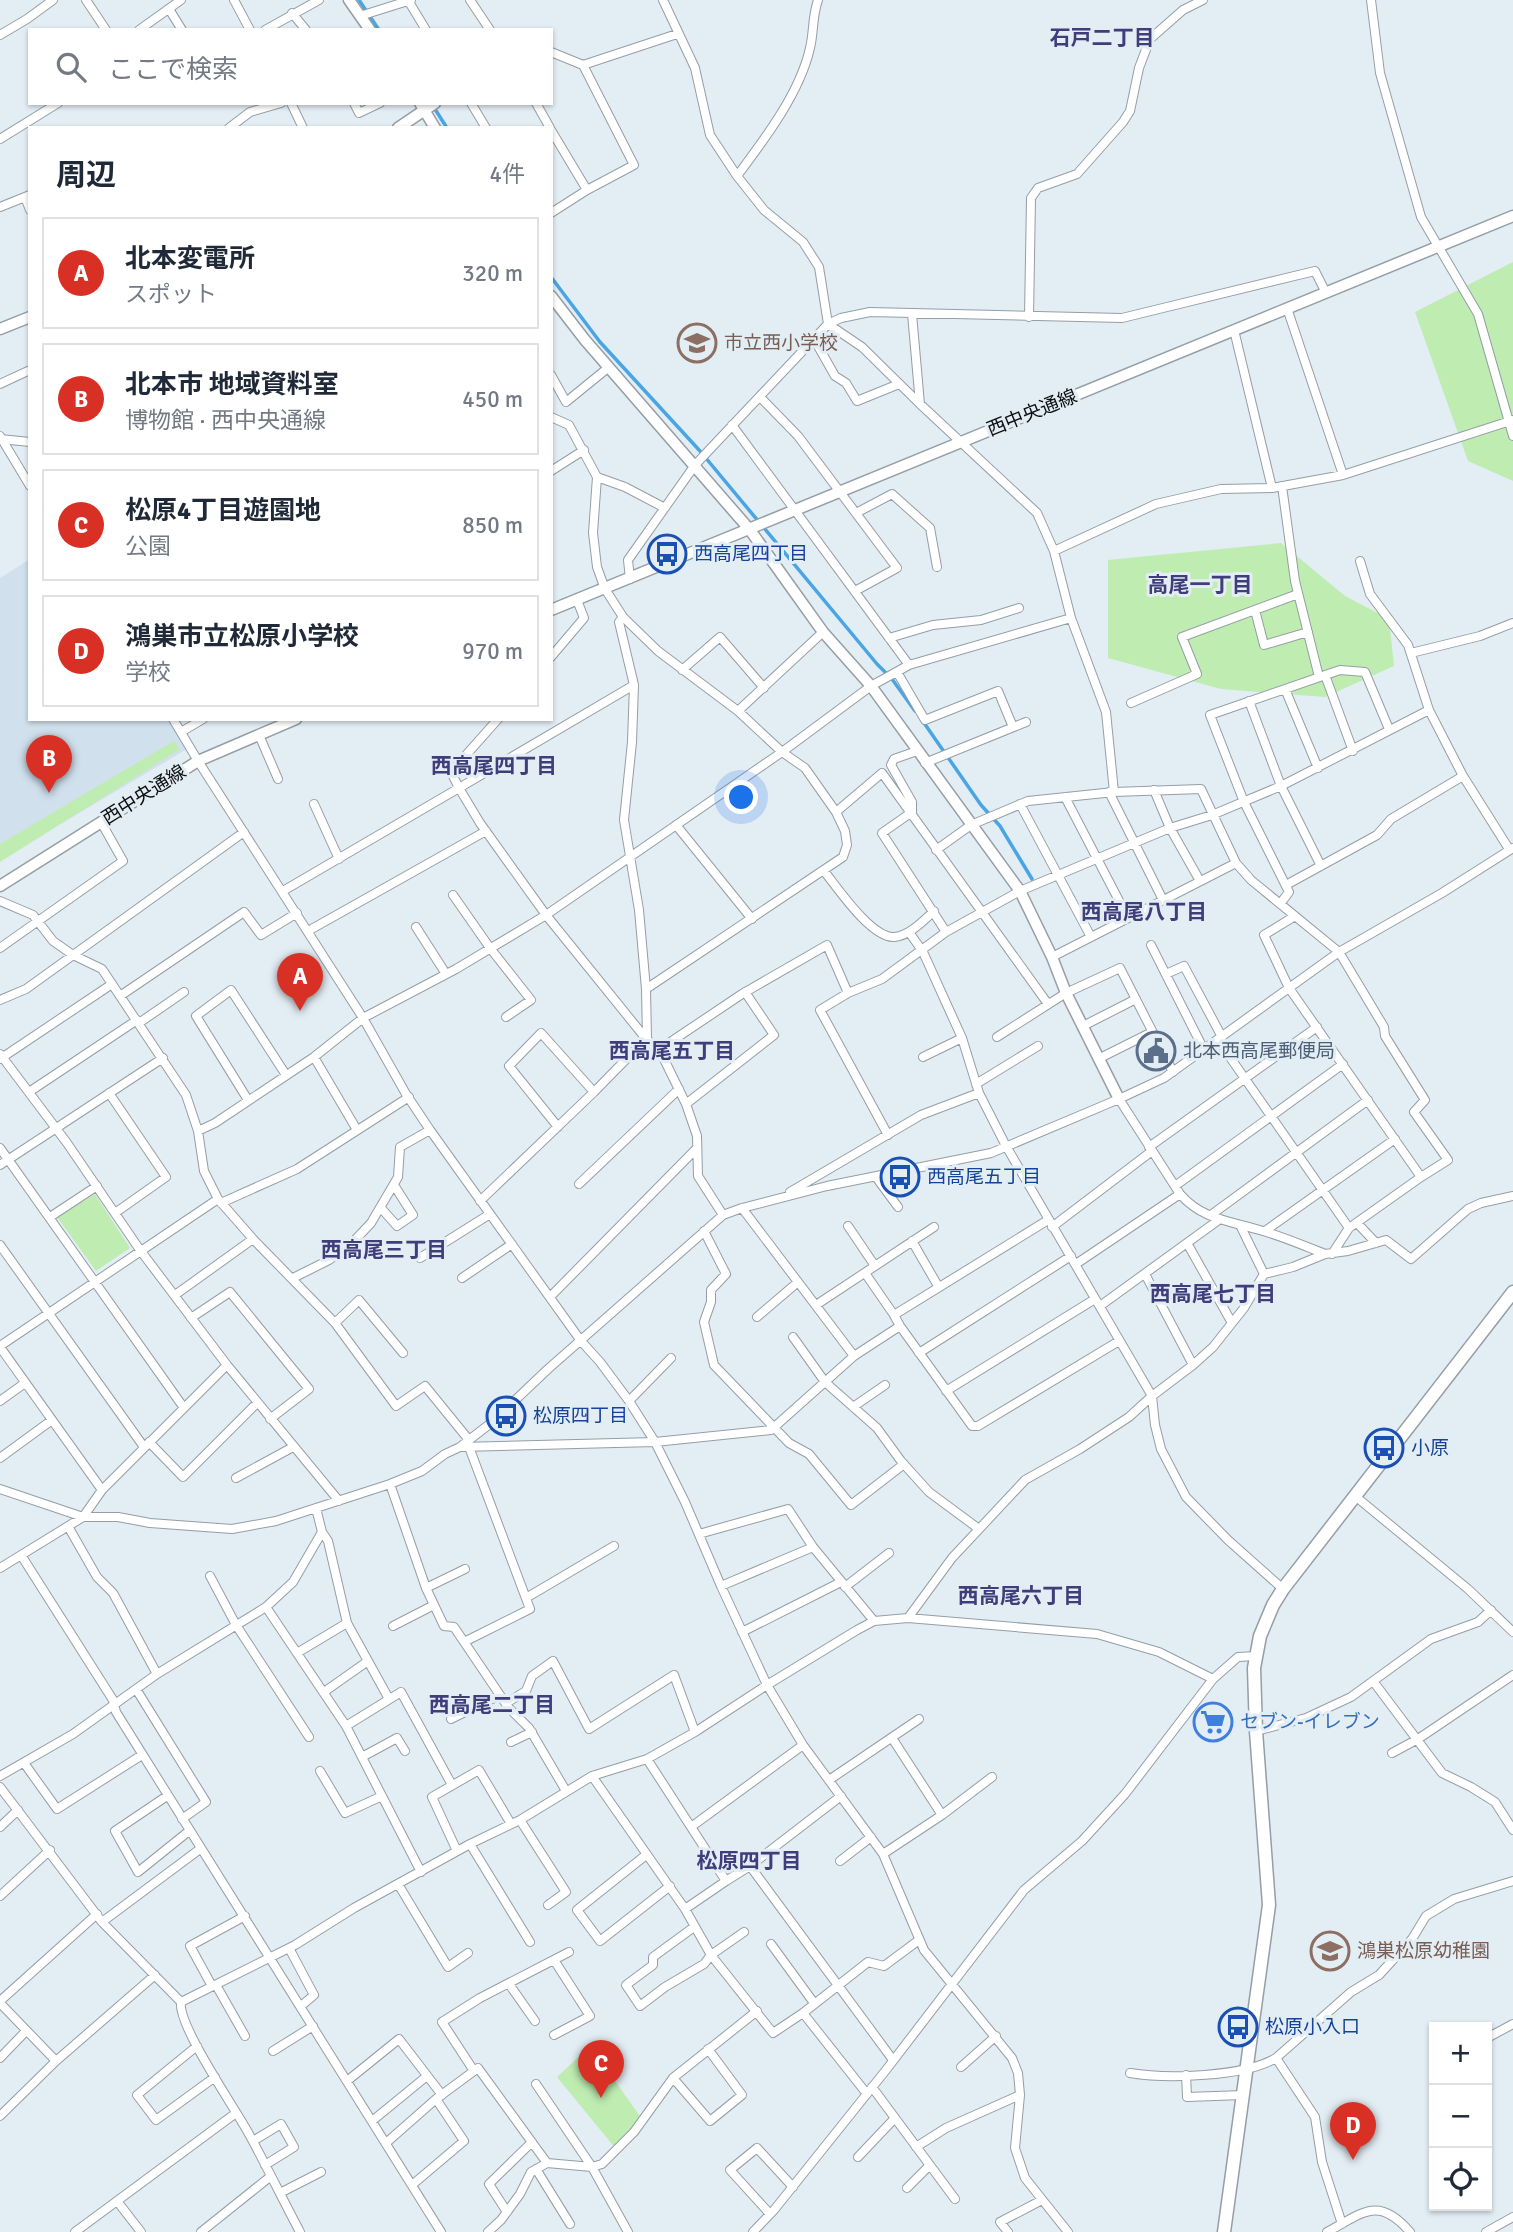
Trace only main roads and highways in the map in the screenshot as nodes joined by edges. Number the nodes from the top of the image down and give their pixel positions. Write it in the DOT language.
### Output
graph roads {
  1 [pos="1513,1292"];
  2 [pos="1224,2232"];
  1 -- 2 [label="main road"];
}
